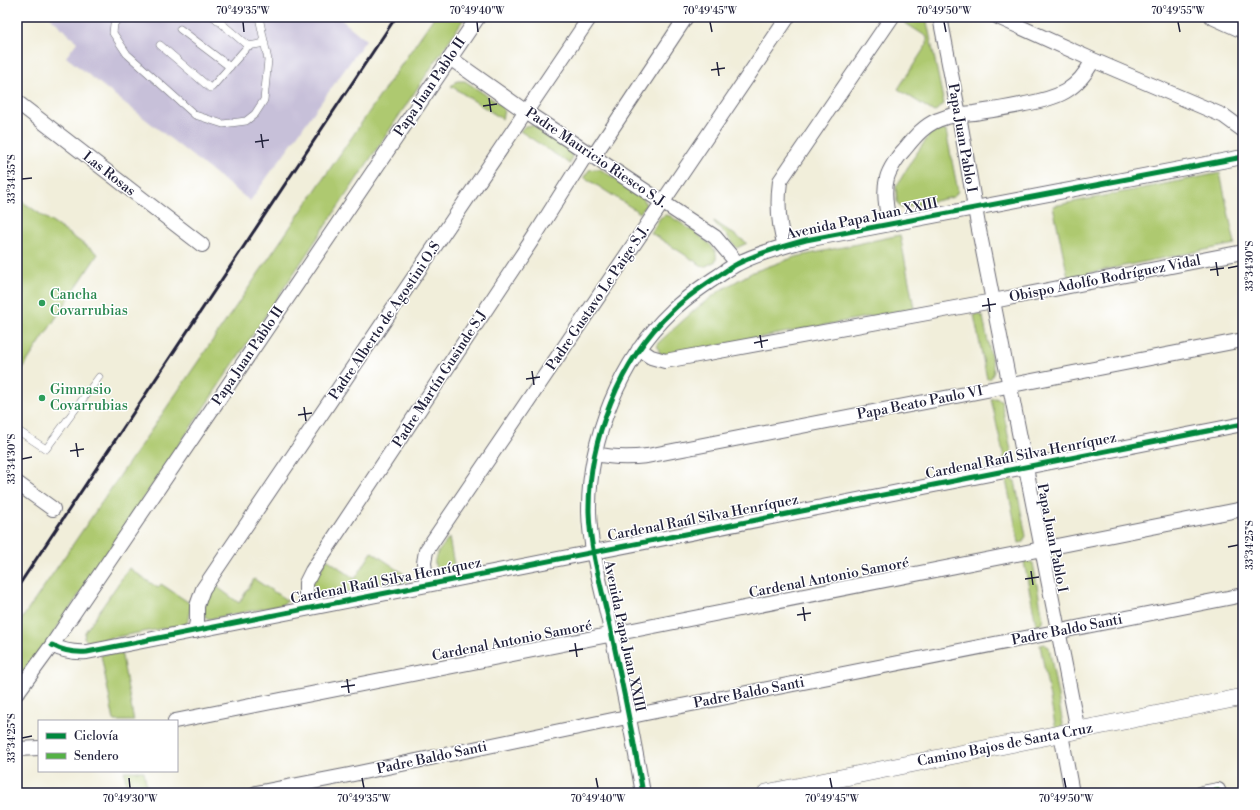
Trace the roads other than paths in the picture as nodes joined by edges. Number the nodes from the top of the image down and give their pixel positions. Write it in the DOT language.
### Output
graph roads {
  1 [pos="119,17"];
  2 [pos="214,17"];
  3 [pos="259,17"];
  4 [pos="478,17"];
  5 [pos="590,17"];
  6 [pos="686,17"];
  7 [pos="788,17"];
  8 [pos="892,17"];
  9 [pos="940,17"];
  10 [pos="998,17"];
  11 [pos="1212,17"];
  12 [pos="180,29"];
  13 [pos="1243,31"];
  14 [pos="265,43"];
  15 [pos="160,45"];
  16 [pos="248,46"];
  17 [pos="450,58"];
  18 [pos="1093,60"];
  19 [pos="230,67"];
  20 [pos="17,102"];
  21 [pos="526,112"];
  22 [pos="959,115"];
  23 [pos="1243,130"];
  24 [pos="590,155"];
  25 [pos="1243,157"];
  26 [pos="662,203"];
  27 [pos="975,208"];
  28 [pos="890,224"];
  29 [pos="202,245"];
  30 [pos="785,246"];
  31 [pos="1243,252"];
  32 [pos="738,263"];
  33 [pos="993,301"];
  34 [pos="1243,340"];
  35 [pos="639,349"];
  36 [pos="99,376"];
  37 [pos="1010,385"];
  38 [pos="1243,424"];
  39 [pos="17,430"];
  40 [pos="596,454"];
  41 [pos="1026,467"];
  42 [pos="17,483"];
  43 [pos="54,509"];
  44 [pos="1243,509"];
  45 [pos="1042,548"];
  46 [pos="594,552"];
  47 [pos="428,585"];
  48 [pos="1243,595"];
  49 [pos="308,608"];
  50 [pos="195,630"];
  51 [pos="1058,631"];
  52 [pos="611,634"];
  53 [pos="52,645"];
  54 [pos="17,693"];
  55 [pos="1243,697"];
  56 [pos="629,717"];
  57 [pos="178,720"];
  58 [pos="1078,731"];
  59 [pos="1061,734"];
  60 [pos="38,748"];
  61 [pos="17,749"];
  62 [pos="256,793"];
  63 [pos="643,793"];
  64 [pos="766,793"];
  65 [pos="1072,793"];
  66 [pos="1202,793"];
  67 [pos="1219,793"];
  1 -- 14 [label="lane"];
  2 -- 16 [label="lane"];
  3 -- 14 [label="lane"];
  4 -- 17 [label="street, Papa Juan Pablo II"];
  5 -- 21 [label="street, Padre Alberto de Agostini O.S"];
  6 -- 24 [label="street, Padre Martín Gusinde S.J"];
  7 -- 26 [label="street, Padre Gustavo Le Paige S.J."];
  8 -- 30 [label="street"];
  9 -- 22 [label="street, Papa Juan Pablo I"];
  10 -- 18 [label="street"];
  11 -- 13 [label="street"];
  12 -- 19 [label="lane"];
  14 -- 16 [label="lane"];
  15 -- 19 [label="lane"];
  16 -- 19 [label="lane"];
  17 -- 21 [label="street, Padre Mauricio Riesco S.J."];
  17 -- 53 [label="street, Papa Juan Pablo II"];
  18 -- 22 [label="street"];
  18 -- 23 [label="street"];
  20 -- 29 [label="street, Las Rosas"];
  21 -- 24 [label="street, Padre Mauricio Riesco S.J."];
  21 -- 50 [label="street, Padre Alberto de Agostini O.S"];
  22 -- 27 [label="street, Papa Juan Pablo I"];
  22 -- 28 [label="street"];
  24 -- 26 [label="street, Padre Mauricio Riesco S.J."];
  24 -- 49 [label="street, Padre Martín Gusinde S.J"];
  25 -- 27 [label="street, Avenida Papa Juan XXIII"];
  26 -- 32 [label="street, Padre Mauricio Riesco S.J."];
  26 -- 47 [label="street, Padre Gustavo Le Paige S.J."];
  27 -- 28 [label="street, Avenida Papa Juan XXIII"];
  27 -- 33 [label="street, Papa Juan Pablo I"];
  28 -- 30 [label="street, Avenida Papa Juan XXIII"];
  30 -- 32 [label="street, Avenida Papa Juan XXIII"];
  31 -- 33 [label="street, Obispo Adolfo Rodríguez Vidal"];
  32 -- 35 [label="street, Avenida Papa Juan XXIII"];
  33 -- 35 [label="street, Obispo Adolfo Rodríguez Vidal"];
  33 -- 37 [label="street, Papa Juan Pablo I"];
  34 -- 37 [label="street, Papa Beato Paulo VI"];
  35 -- 40 [label="street, Avenida Papa Juan XXIII"];
  36 -- 39 [label="lane"];
  37 -- 40 [label="street, Papa Beato Paulo VI"];
  37 -- 41 [label="street, Papa Juan Pablo I"];
  38 -- 41 [label="street, Cardenal Raúl Silva Henríquez"];
  40 -- 46 [label="street, Avenida Papa Juan XXIII"];
  41 -- 45 [label="street, Papa Juan Pablo I"];
  41 -- 46 [label="street, Cardenal Raúl Silva Henríquez"];
  42 -- 43 [label="street"];
  44 -- 45 [label="street, Cardenal Antonio Samoré"];
  45 -- 51 [label="street, Papa Juan Pablo I"];
  45 -- 52 [label="street, Cardenal Antonio Samoré"];
  46 -- 47 [label="street, Cardenal Raúl Silva Henríquez"];
  46 -- 52 [label="street, Avenida Papa Juan XXIII"];
  47 -- 49 [label="street, Cardenal Raúl Silva Henríquez"];
  48 -- 51 [label="street, Padre Baldo Santi"];
  49 -- 50 [label="street, Cardenal Raúl Silva Henríquez"];
  50 -- 53 [label="street, Cardenal Raúl Silva Henríquez"];
  51 -- 56 [label="street, Padre Baldo Santi"];
  51 -- 58 [label="street, Papa Juan Pablo I"];
  52 -- 56 [label="street, Avenida Papa Juan XXIII"];
  52 -- 57 [label="street, Cardenal Antonio Samoré"];
  53 -- 54 [label="street, Papa Juan Pablo II"];
  55 -- 58 [label="street, Camino Bajos de Santa Cruz"];
  56 -- 62 [label="street, Padre Baldo Santi"];
  56 -- 63 [label="street, Avenida Papa Juan XXIII"];
  58 -- 59 [label="street, Camino Bajos de Santa Cruz"];
  59 -- 64 [label="street, Camino Bajos de Santa Cruz"];
  59 -- 65 [label="street"];
  60 -- 61 [label="street"];
  66 -- 67 [label="street"];
}
